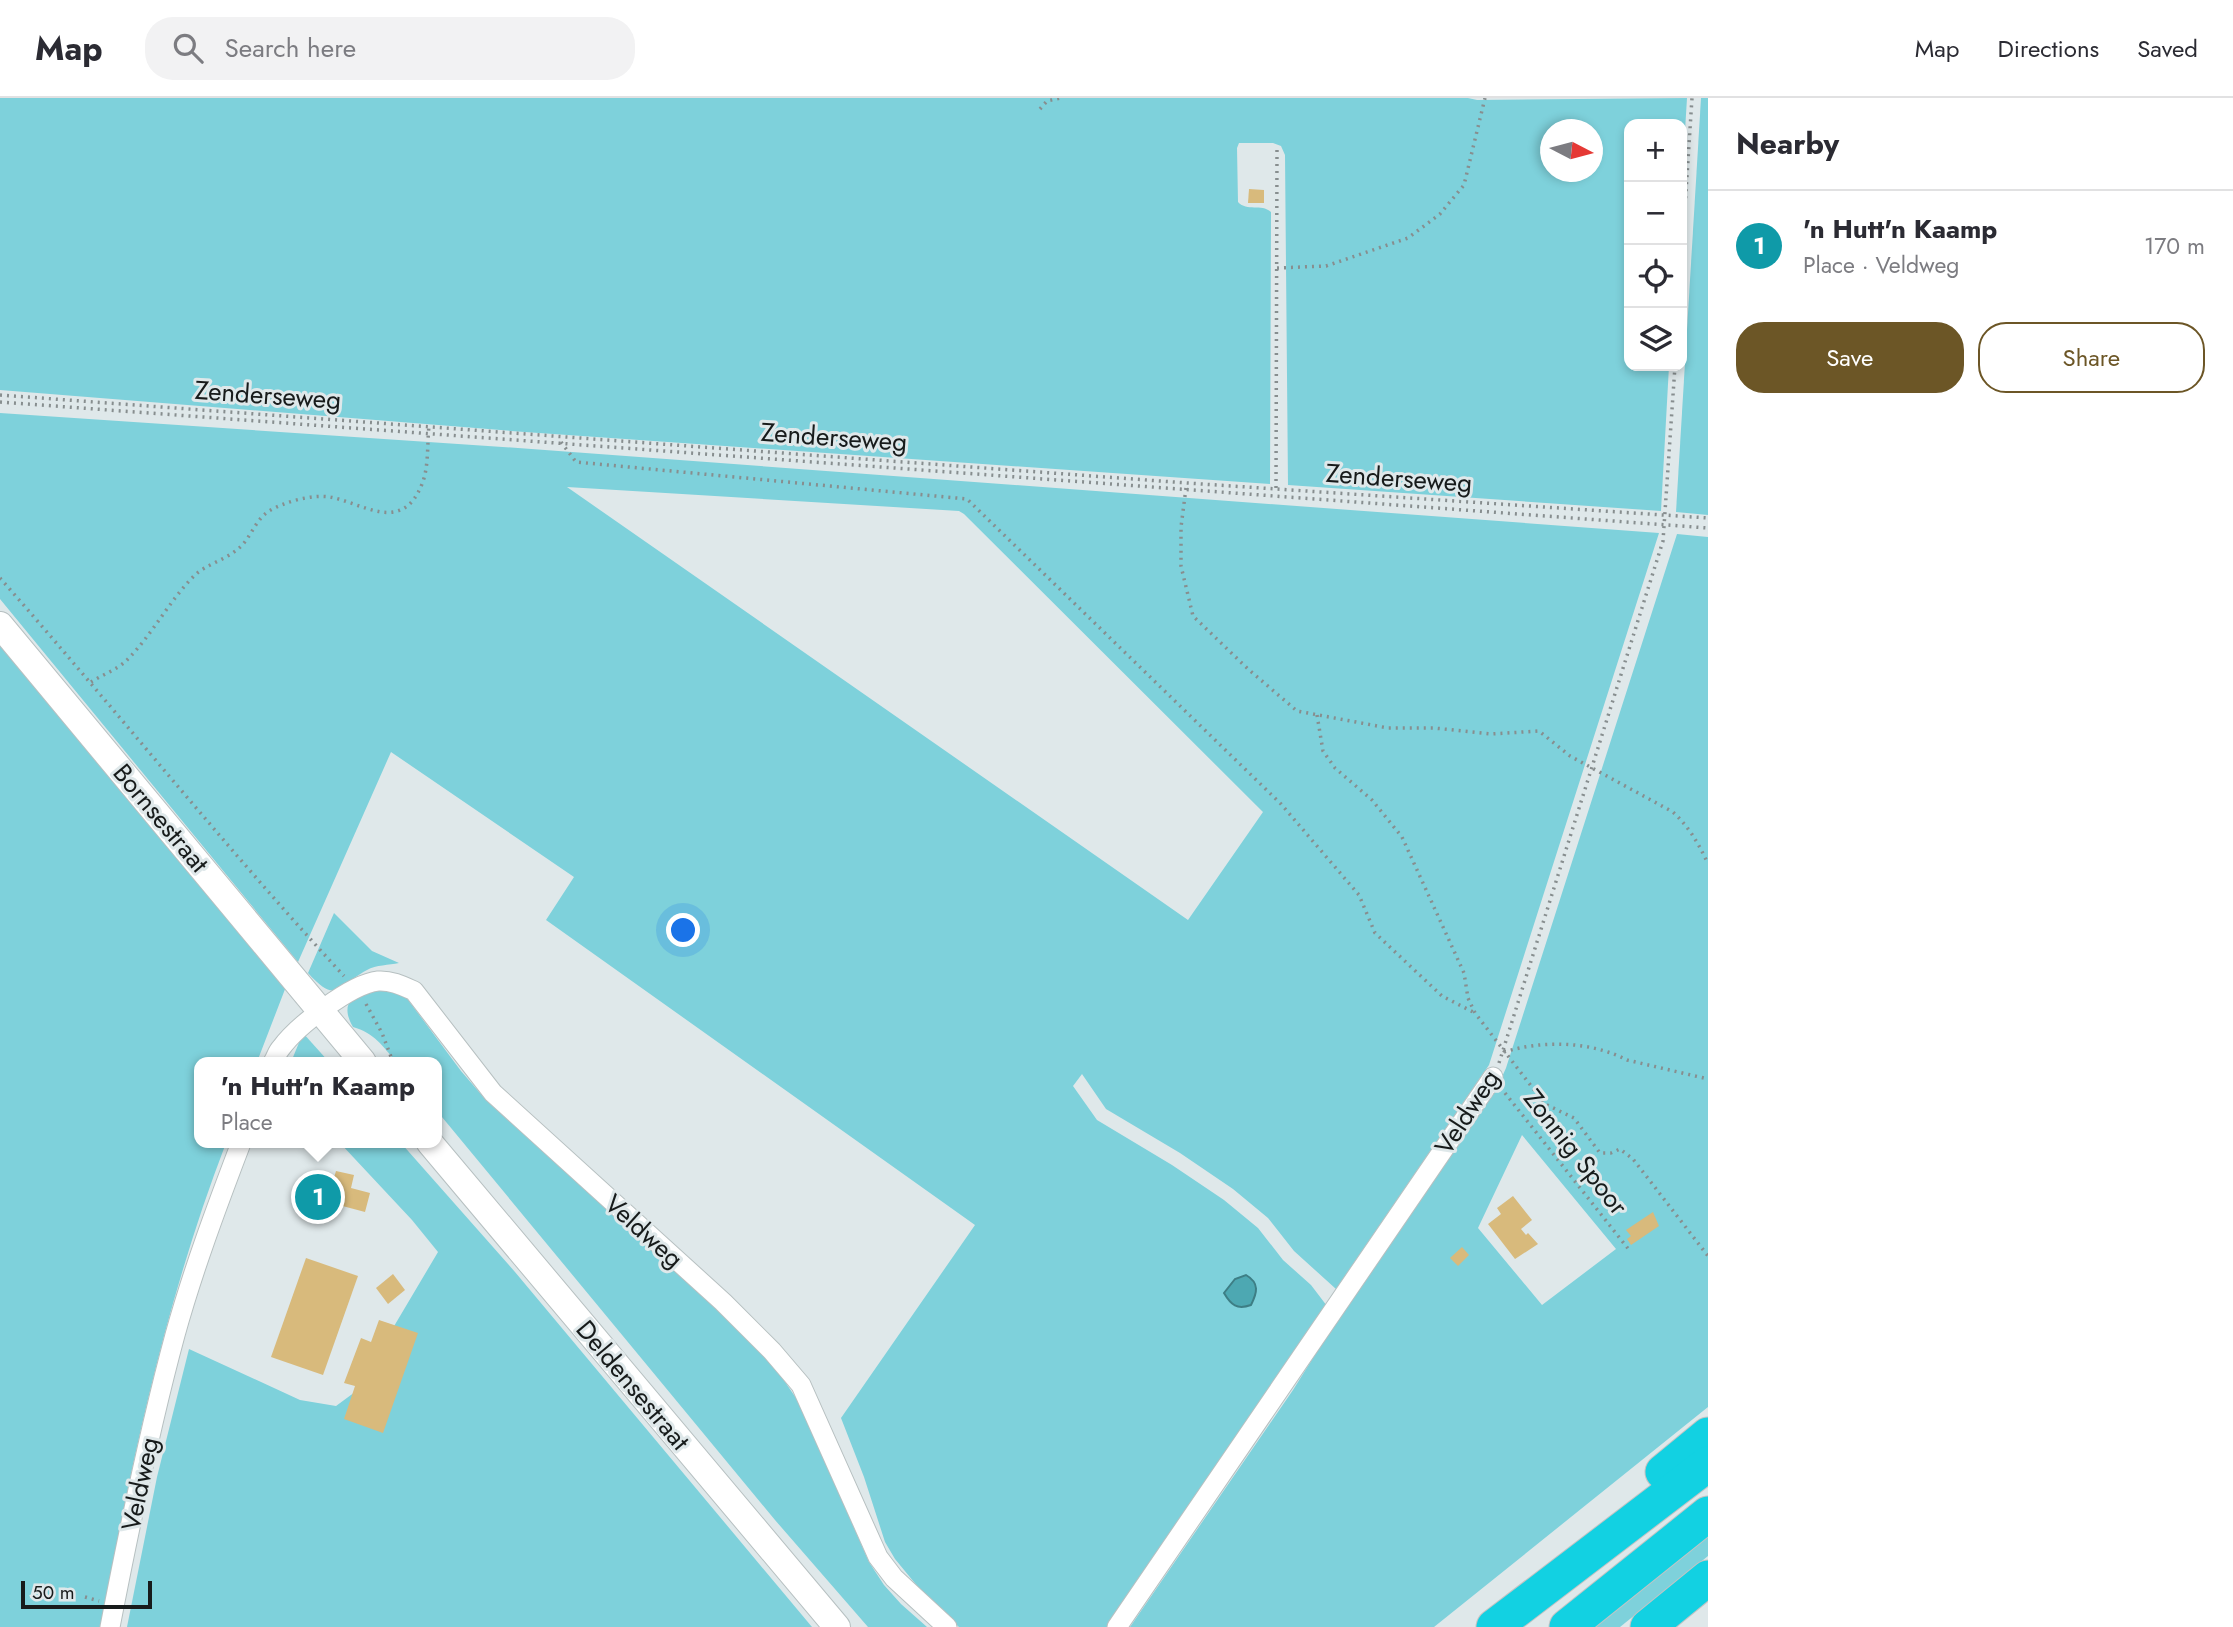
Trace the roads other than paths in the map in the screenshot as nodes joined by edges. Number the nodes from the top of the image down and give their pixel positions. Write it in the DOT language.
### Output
graph roads {
  1 [pos="0,625"];
  2 [pos="321,1012"];
  3 [pos="276,1057"];
  4 [pos="359,1057"];
  5 [pos="1493,1077"];
  6 [pos="239,1148"];
  7 [pos="434,1148"];
  8 [pos="1708,1435"];
  9 [pos="1708,1464"];
  10 [pos="1708,1514"];
  11 [pos="1569,1569"];
  12 [pos="1708,1578"];
  13 [pos="110,1627"];
  14 [pos="837,1627"];
  15 [pos="947,1627"];
  16 [pos="1117,1627"];
  17 [pos="1494,1627"];
  18 [pos="1567,1627"];
  19 [pos="1648,1627"];
  1 -- 2 [label="street, Bornsestraat"];
  2 -- 3 [label="street, Veldweg"];
  2 -- 4 [label="street"];
  2 -- 15 [label="street, Veldweg"];
  5 -- 16 [label="street, Veldweg"];
  6 -- 13 [label="street, Veldweg"];
  7 -- 14 [label="street, Deldensestraat"];
  8 -- 11 [label="highway"];
  9 -- 11 [label="highway"];
  10 -- 18 [label="highway"];
  11 -- 17 [label="highway"];
  12 -- 19 [label="highway"];
}
